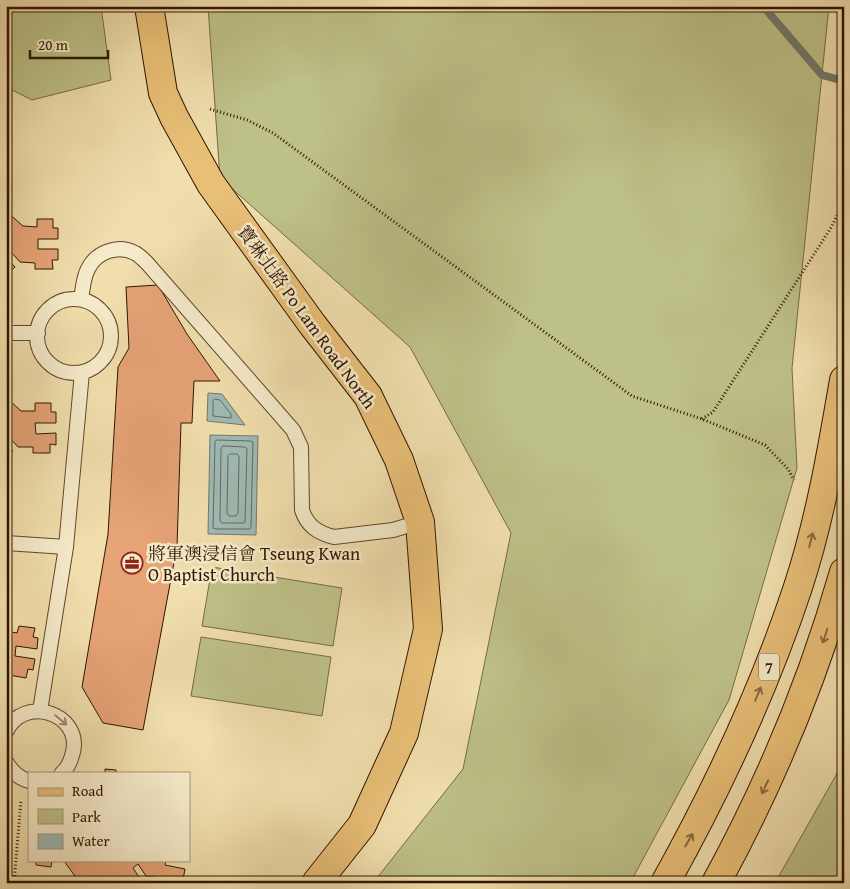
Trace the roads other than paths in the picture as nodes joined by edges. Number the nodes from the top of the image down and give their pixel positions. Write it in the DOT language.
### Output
graph roads {
  1 [pos="149,6"];
  2 [pos="82,299"];
  3 [pos="6,333"];
  4 [pos="38,333"];
  5 [pos="82,372"];
  6 [pos="844,380"];
  7 [pos="420,522"];
  8 [pos="6,543"];
  9 [pos="66,547"];
  10 [pos="844,572"];
  11 [pos="40,711"];
  12 [pos="6,732"];
  13 [pos="6,762"];
  14 [pos="63,772"];
  15 [pos="26,780"];
  16 [pos="316,883"];
  17 [pos="665,883"];
  18 [pos="716,883"];
  1 -- 7 [label="main road, 寶琳北路 Po Lam Road North"];
  2 -- 4 [label="lane"];
  2 -- 5 [label="lane"];
  2 -- 7 [label="lane"];
  3 -- 4 [label="lane"];
  4 -- 5 [label="lane"];
  5 -- 9 [label="lane"];
  17 -- 6 [label="main road, 7, one-way"];
  7 -- 16 [label="main road, 寶琳北路 Po Lam Road North"];
  8 -- 9 [label="lane"];
  9 -- 11 [label="lane"];
  10 -- 18 [label="main road, one-way"];
  11 -- 12 [label="lane"];
  11 -- 14 [label="lane, one-way"];
  13 -- 15 [label="lane"];
}
